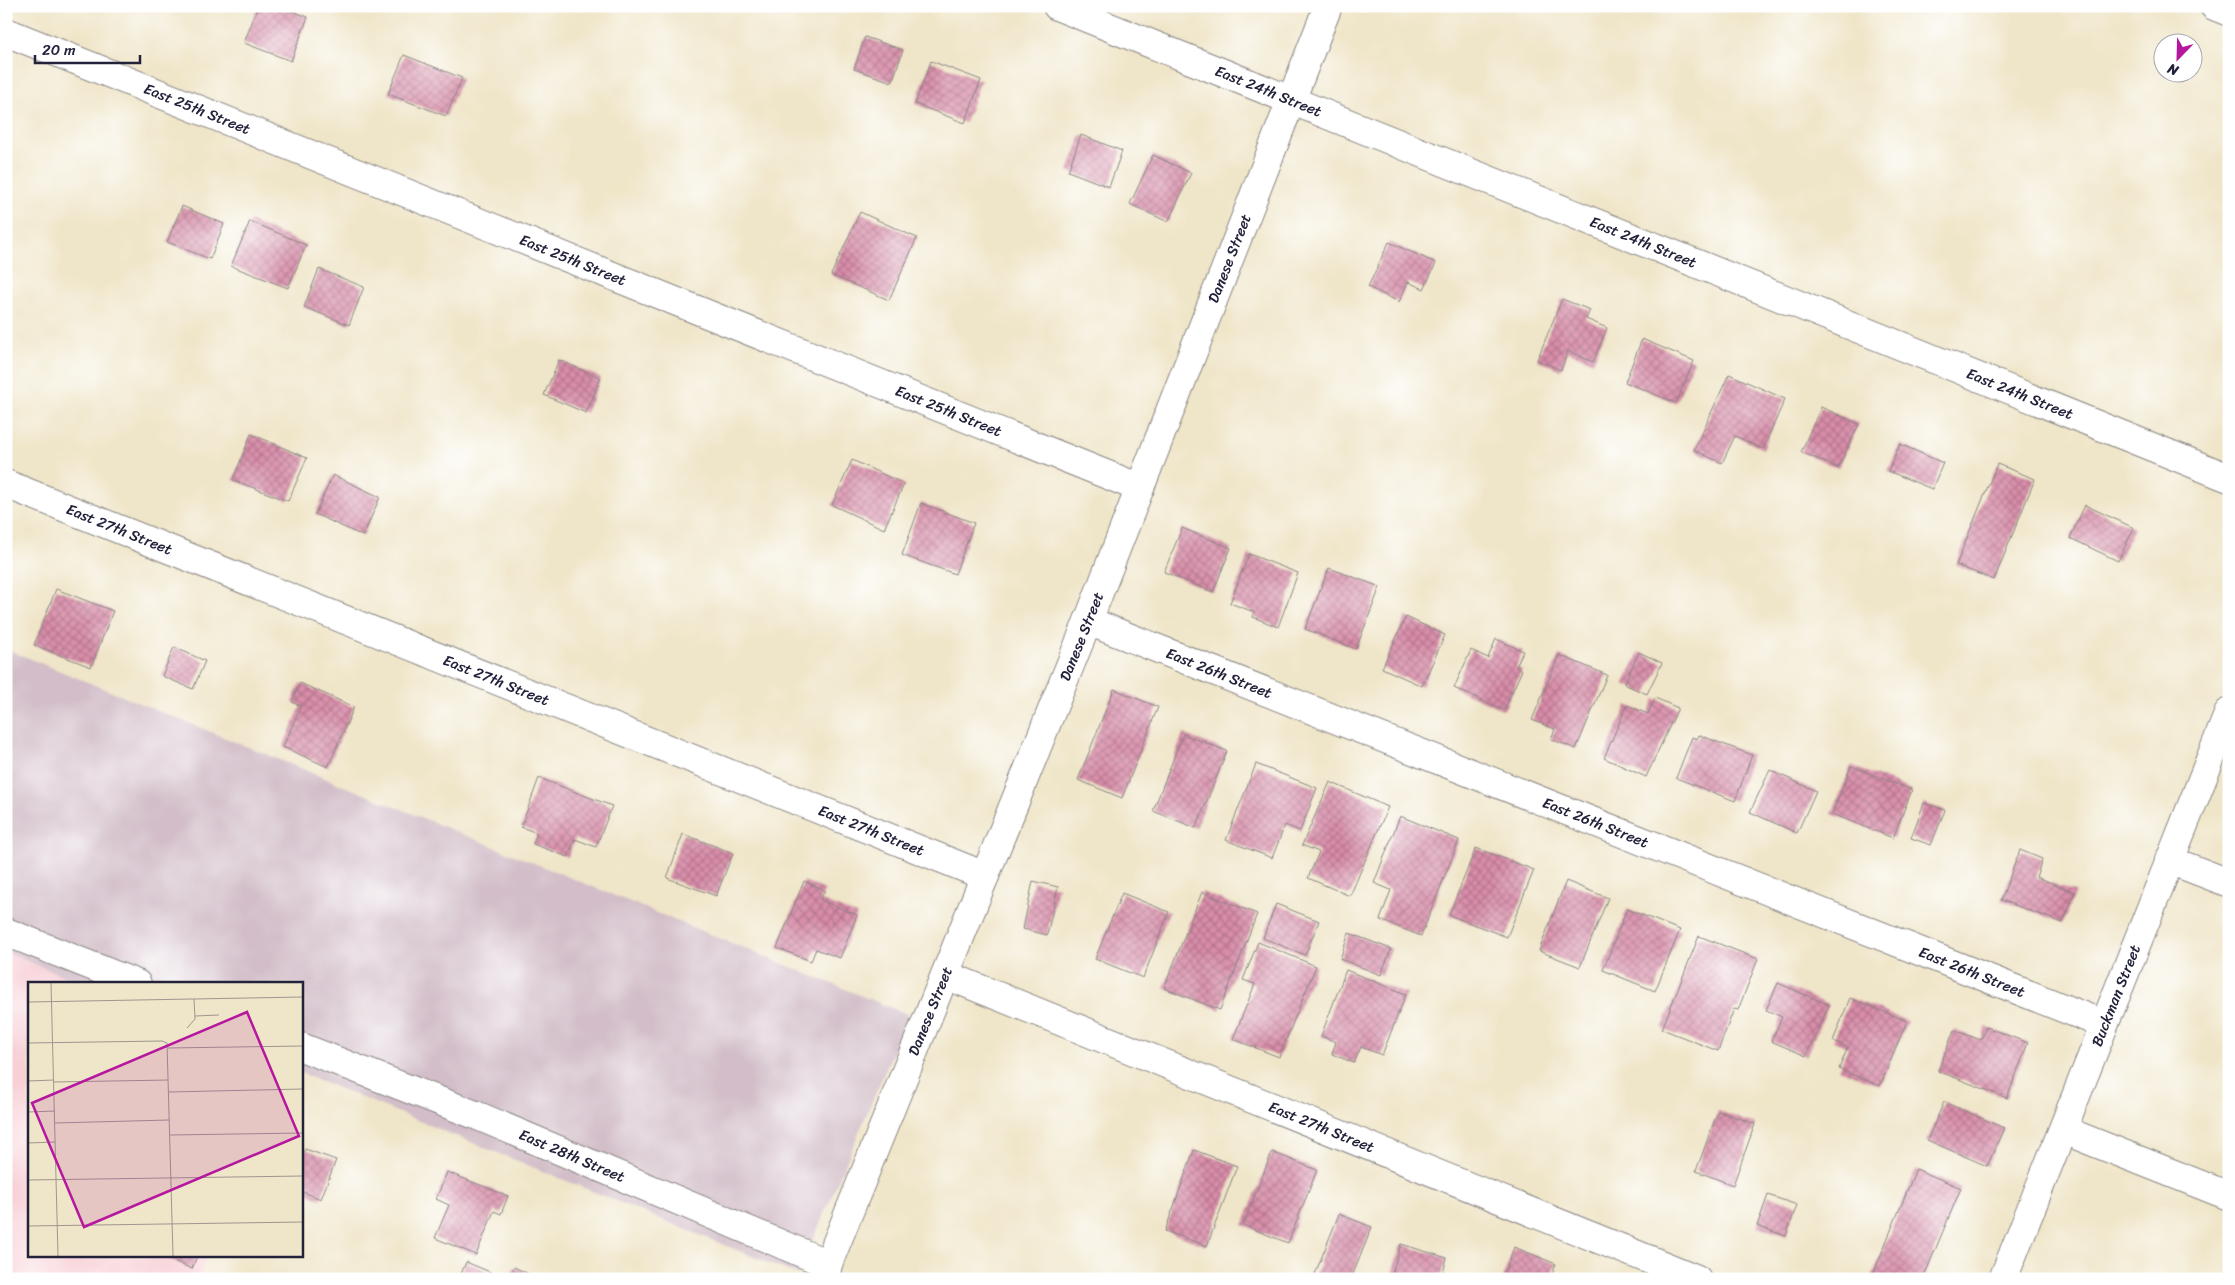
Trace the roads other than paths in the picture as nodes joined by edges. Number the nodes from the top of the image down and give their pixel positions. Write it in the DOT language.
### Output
graph roads {
  1 [pos="1058,6"];
  2 [pos="1328,6"];
  3 [pos="2214,6"];
  4 [pos="2229,12"];
  5 [pos="6,32"];
  6 [pos="1290,100"];
  7 [pos="2229,478"];
  8 [pos="6,484"];
  9 [pos="1140,488"];
  10 [pos="1088,621"];
  11 [pos="2229,712"];
  12 [pos="2169,860"];
  13 [pos="986,876"];
  14 [pos="2229,883"];
  15 [pos="6,932"];
  16 [pos="946,975"];
  17 [pos="132,982"];
  18 [pos="2103,1024"];
  19 [pos="302,1047"];
  20 [pos="2063,1130"];
  21 [pos="2229,1196"];
  22 [pos="827,1271"];
  23 [pos="1698,1279"];
  24 [pos="2004,1279"];
  1 -- 6 [label="street, East 24th Street"];
  2 -- 6 [label="street, Danese Street"];
  3 -- 4 [label="street"];
  5 -- 9 [label="street, East 25th Street"];
  6 -- 7 [label="street, East 24th Street"];
  6 -- 9 [label="street, Danese Street"];
  8 -- 13 [label="street, East 27th Street"];
  9 -- 10 [label="street, Danese Street"];
  10 -- 13 [label="street, Danese Street"];
  10 -- 18 [label="street, East 26th Street"];
  11 -- 12 [label="street, Buckman Street"];
  12 -- 14 [label="street"];
  12 -- 18 [label="street, Buckman Street"];
  13 -- 16 [label="street, Danese Street"];
  15 -- 17 [label="street"];
  16 -- 22 [label="street, Danese Street"];
  16 -- 23 [label="street, East 27th Street"];
  18 -- 20 [label="street, Buckman Street"];
  19 -- 22 [label="street, East 28th Street"];
  20 -- 21 [label="street"];
  20 -- 24 [label="street, Buckman Street"];
}
